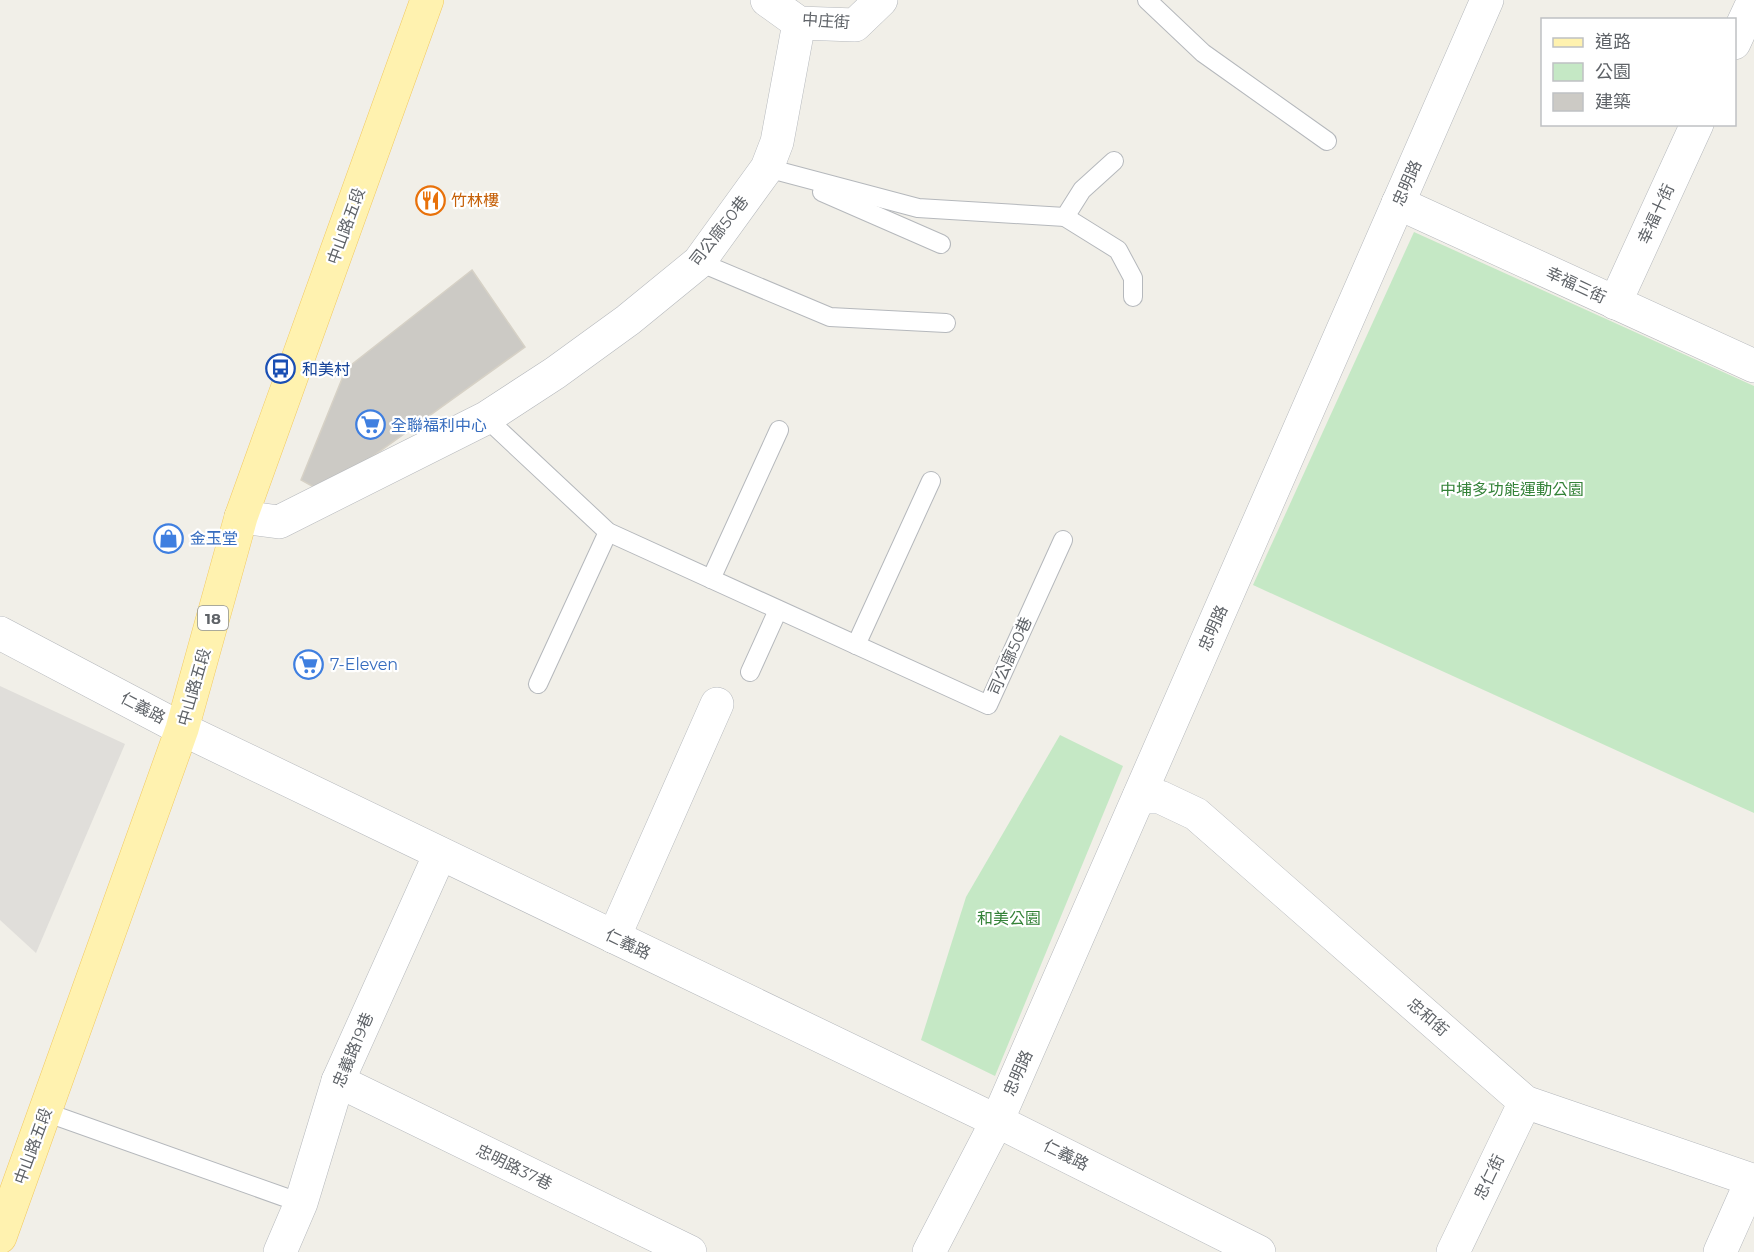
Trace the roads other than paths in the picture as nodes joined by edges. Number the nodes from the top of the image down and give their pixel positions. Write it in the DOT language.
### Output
graph roads {
  1 [pos="427,0"];
  2 [pos="767,0"];
  3 [pos="881,0"];
  4 [pos="1147,0"];
  5 [pos="1487,0"];
  6 [pos="1754,0"];
  7 [pos="799,22"];
  8 [pos="1736,39"];
  9 [pos="1696,126"];
  10 [pos="1328,141"];
  11 [pos="1114,161"];
  12 [pos="767,168"];
  13 [pos="1398,203"];
  14 [pos="1065,217"];
  15 [pos="941,244"];
  16 [pos="699,262"];
  17 [pos="1133,297"];
  18 [pos="1615,303"];
  19 [pos="946,323"];
  20 [pos="1754,366"];
  21 [pos="486,418"];
  22 [pos="779,430"];
  23 [pos="931,481"];
  24 [pos="241,517"];
  25 [pos="608,532"];
  26 [pos="1063,540"];
  27 [pos="711,579"];
  28 [pos="778,610"];
  29 [pos="0,633"];
  30 [pos="856,645"];
  31 [pos="750,672"];
  32 [pos="538,684"];
  33 [pos="717,704"];
  34 [pos="182,729"];
  35 [pos="1139,797"];
  36 [pos="440,854"];
  37 [pos="614,937"];
  38 [pos="338,1081"];
  39 [pos="1525,1102"];
  40 [pos="45,1112"];
  41 [pos="997,1120"];
  42 [pos="302,1203"];
  43 [pos="0,1237"];
  44 [pos="280,1252"];
  45 [pos="690,1252"];
  46 [pos="929,1252"];
  47 [pos="1259,1252"];
  48 [pos="1453,1252"];
  49 [pos="1720,1252"];
  1 -- 24 [label="main road, 中山路五段 / 18"];
  2 -- 7 [label="street, 中庄街"];
  3 -- 7 [label="street, 中庄街"];
  4 -- 10 [label="lane"];
  5 -- 13 [label="street, 忠明路"];
  6 -- 8 [label="street"];
  7 -- 12 [label="street, 司公廍50巷"];
  9 -- 18 [label="street, 幸福十街"];
  11 -- 14 [label="lane"];
  12 -- 14 [label="lane"];
  12 -- 15 [label="lane"];
  12 -- 16 [label="street, 司公廍50巷"];
  13 -- 18 [label="street, 幸福三街"];
  13 -- 35 [label="street, 忠明路"];
  14 -- 17 [label="lane"];
  16 -- 19 [label="lane"];
  16 -- 21 [label="street, 司公廍50巷"];
  18 -- 20 [label="street, 幸福三街"];
  21 -- 24 [label="street, 司公廍50巷"];
  21 -- 25 [label="lane, 司公廍50巷"];
  22 -- 27 [label="lane"];
  23 -- 30 [label="lane"];
  24 -- 34 [label="main road, 中山路五段 / 18"];
  25 -- 27 [label="lane, 司公廍50巷"];
  25 -- 32 [label="lane"];
  26 -- 30 [label="lane, 司公廍50巷"];
  27 -- 28 [label="lane, 司公廍50巷"];
  28 -- 30 [label="lane, 司公廍50巷"];
  28 -- 31 [label="lane"];
  29 -- 34 [label="street, 仁義路"];
  33 -- 37 [label="street"];
  34 -- 36 [label="street, 仁義路"];
  34 -- 40 [label="main road, 中山路五段 / 18"];
  35 -- 39 [label="street, 忠和街"];
  35 -- 41 [label="street, 忠明路"];
  36 -- 37 [label="street, 仁義路"];
  36 -- 38 [label="street, 忠義路19巷"];
  37 -- 41 [label="street, 仁義路"];
  38 -- 42 [label="street, 忠義路19巷"];
  38 -- 45 [label="street, 忠明路37巷"];
  39 -- 48 [label="street, 忠仁街"];
  39 -- 49 [label="street, 忠和街"];
  40 -- 42 [label="lane"];
  40 -- 43 [label="main road, 中山路五段 / 18"];
  41 -- 46 [label="street, 忠明路"];
  41 -- 47 [label="street, 仁義路"];
  42 -- 44 [label="street, 忠義路19巷"];
}
